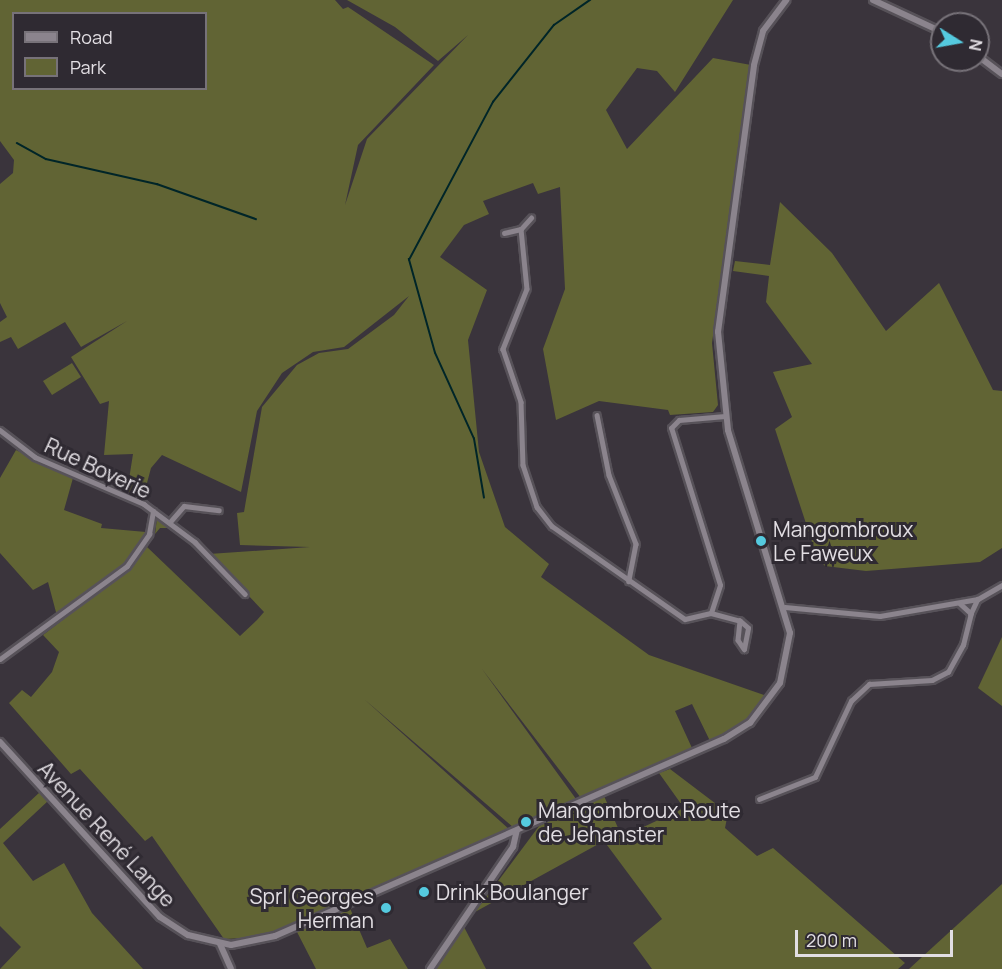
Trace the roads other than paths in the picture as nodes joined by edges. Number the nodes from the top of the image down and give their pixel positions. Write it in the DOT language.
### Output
graph roads {
  1 [pos="786,0"];
  2 [pos="873,0"];
  3 [pos="930,26"];
  4 [pos="531,218"];
  5 [pos="521,229"];
  6 [pos="504,234"];
  7 [pos="597,415"];
  8 [pos="725,416"];
  9 [pos="0,430"];
  10 [pos="219,510"];
  11 [pos="153,511"];
  12 [pos="170,522"];
  13 [pos="629,581"];
  14 [pos="1002,585"];
  15 [pos="245,594"];
  16 [pos="978,600"];
  17 [pos="960,604"];
  18 [pos="785,607"];
  19 [pos="711,613"];
  20 [pos="971,614"];
  21 [pos="740,621"];
  22 [pos="0,659"];
  23 [pos="0,742"];
  24 [pos="759,799"];
  25 [pos="517,830"];
  26 [pos="220,944"];
  27 [pos="231,969"];
  28 [pos="430,969"];
  1 -- 8 [label="main road, Avenue René Lange"];
  2 -- 3 [label="main road"];
  4 -- 5 [label="street"];
  5 -- 6 [label="street"];
  5 -- 13 [label="street"];
  7 -- 13 [label="street"];
  8 -- 18 [label="main road, Avenue René Lange"];
  8 -- 19 [label="street"];
  9 -- 11 [label="street, Rue Boverie"];
  10 -- 12 [label="street"];
  11 -- 12 [label="street"];
  11 -- 22 [label="street, Rue Boverie"];
  12 -- 15 [label="street"];
  13 -- 19 [label="street"];
  14 -- 16 [label="street"];
  16 -- 17 [label="street"];
  16 -- 20 [label="street"];
  17 -- 18 [label="street"];
  17 -- 20 [label="street"];
  18 -- 25 [label="main road, Avenue René Lange"];
  19 -- 21 [label="street"];
  20 -- 24 [label="street"];
  21 -- 21 [label="street"];
  23 -- 26 [label="main road, Avenue René Lange"];
  25 -- 26 [label="main road, Avenue René Lange"];
  25 -- 28 [label="main road"];
  26 -- 27 [label="main road"];
}
